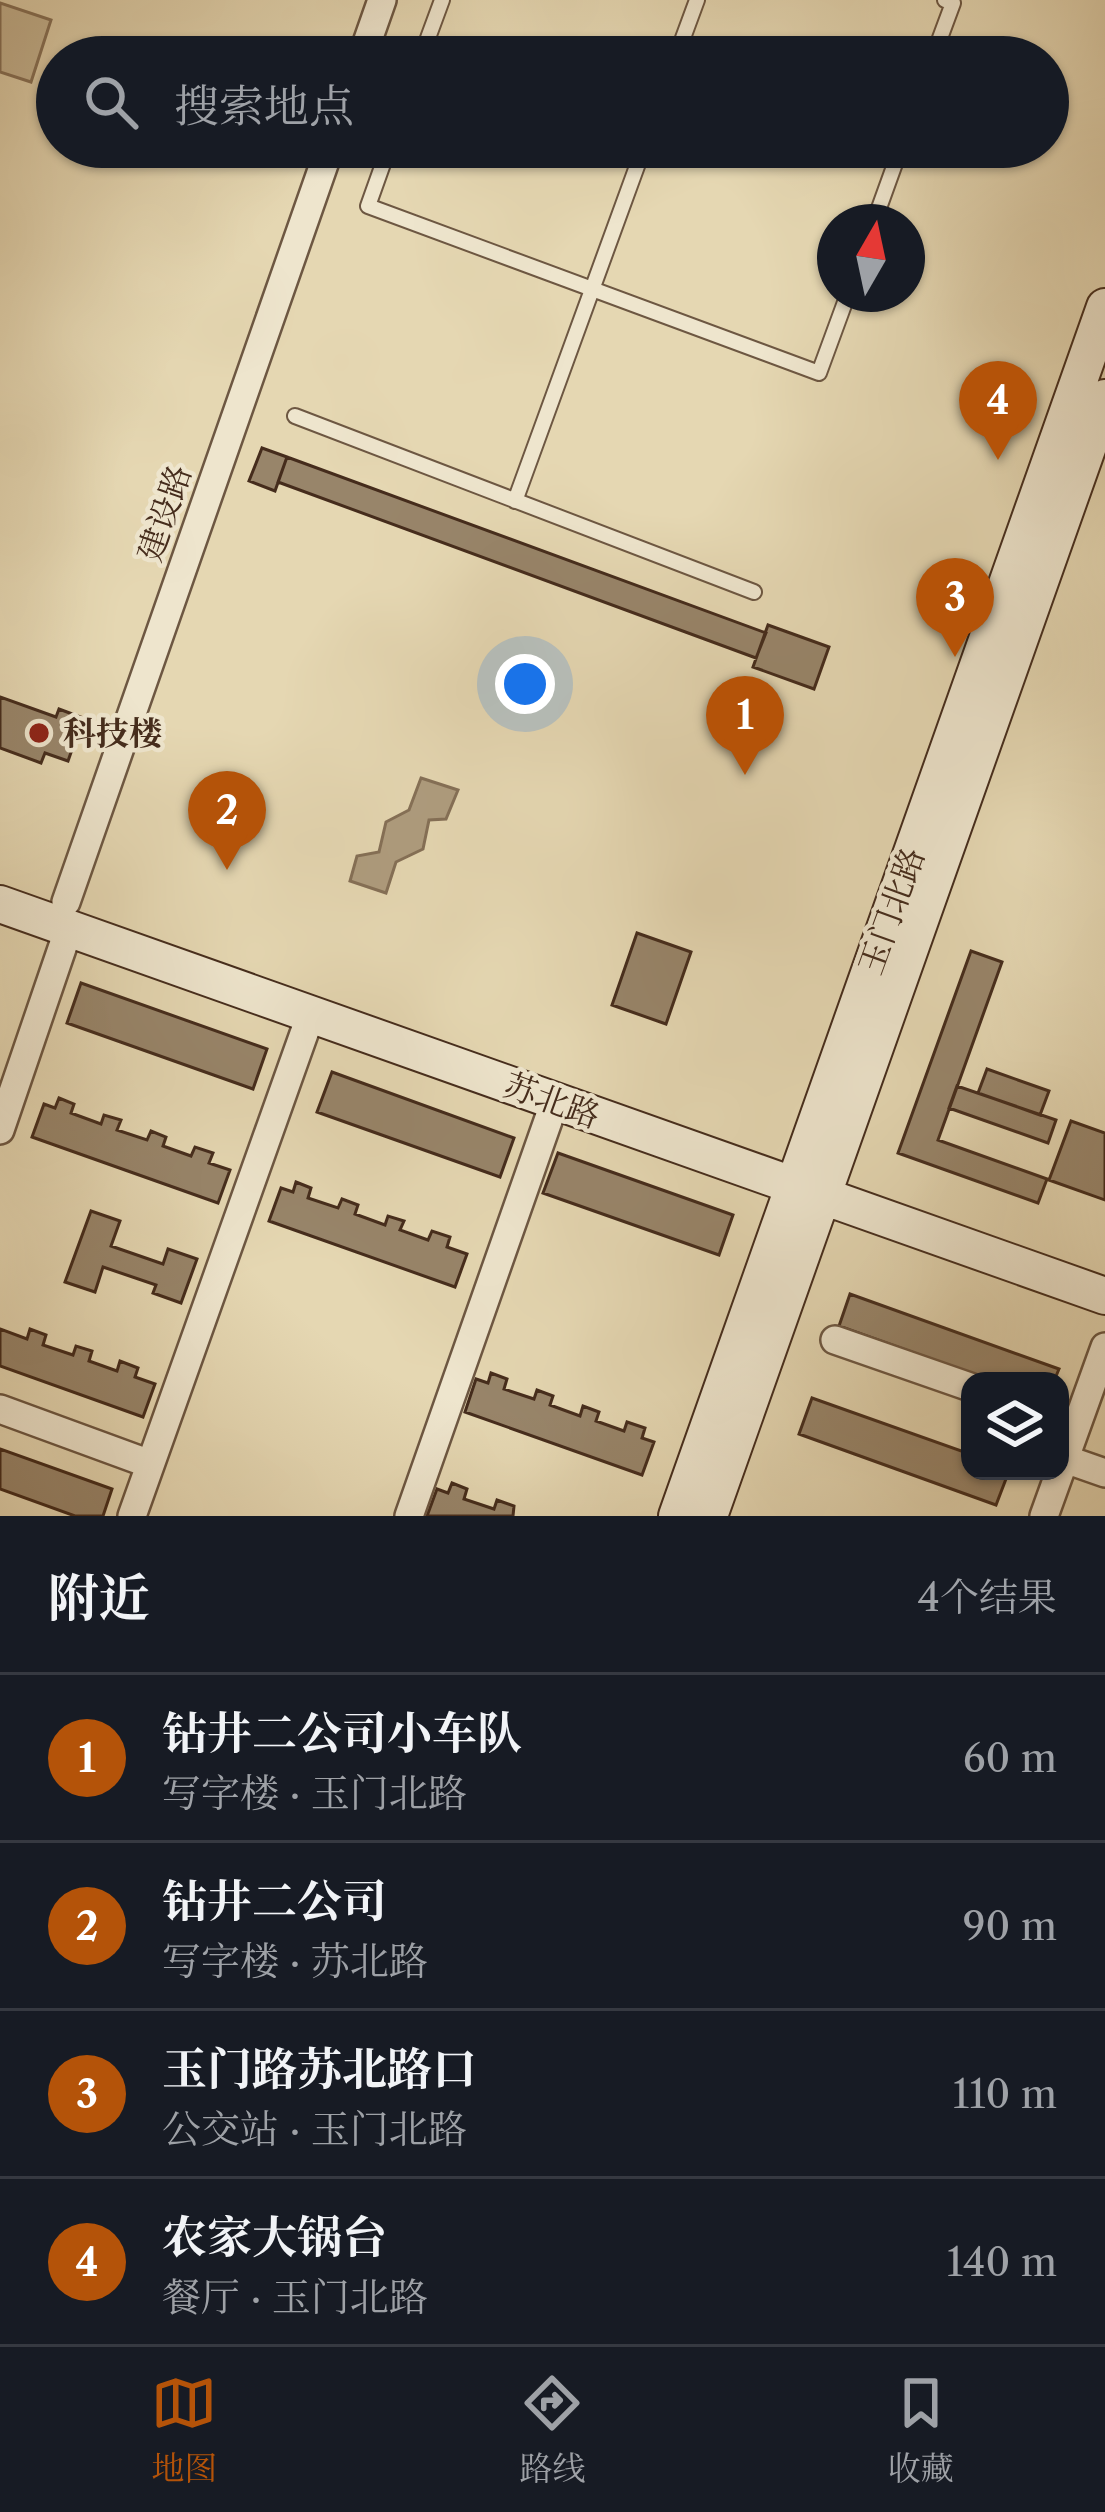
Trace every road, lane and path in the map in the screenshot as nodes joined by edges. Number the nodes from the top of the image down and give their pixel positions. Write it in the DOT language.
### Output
graph roads {
  1 [pos="382,0"];
  2 [pos="442,0"];
  3 [pos="697,0"];
  4 [pos="945,0"];
  5 [pos="369,36"];
  6 [pos="429,36"];
  7 [pos="684,36"];
  8 [pos="941,36"];
  9 [pos="323,168"];
  10 [pos="382,168"];
  11 [pos="636,168"];
  12 [pos="893,168"];
  13 [pos="880,204"];
  14 [pos="592,289"];
  15 [pos="1105,307"];
  16 [pos="842,312"];
  17 [pos="1105,398"];
  18 [pos="295,416"];
  19 [pos="515,501"];
  20 [pos="754,592"];
  21 [pos="0,879"];
  22 [pos="0,904"];
  23 [pos="67,915"];
  24 [pos="310,1015"];
  25 [pos="555,1101"];
  26 [pos="0,1130"];
  27 [pos="812,1180"];
  28 [pos="1105,1270"];
  29 [pos="1105,1296"];
  30 [pos="835,1340"];
  31 [pos="1105,1347"];
  32 [pos="961,1384"];
  33 [pos="0,1409"];
  34 [pos="1069,1420"];
  35 [pos="1069,1422"];
  36 [pos="1105,1435"];
  37 [pos="1069,1460"];
  38 [pos="150,1464"];
  39 [pos="1105,1474"];
  40 [pos="1057,1480"];
  41 [pos="132,1516"];
  42 [pos="409,1516"];
  43 [pos="677,1516"];
  44 [pos="709,1516"];
  45 [pos="1044,1516"];
  1 -- 5 [label="street"];
  2 -- 6 [label="lane"];
  3 -- 7 [label="lane"];
  4 -- 8 [label="lane"];
  9 -- 23 [label="street, 建设路"];
  10 -- 14 [label="lane"];
  11 -- 14 [label="lane"];
  12 -- 13 [label="lane"];
  14 -- 16 [label="lane"];
  14 -- 19 [label="lane"];
  15 -- 27 [label="street, 玉门北路"];
  17 -- 27 [label="street, 玉门北路"];
  18 -- 19 [label="lane"];
  19 -- 20 [label="lane"];
  21 -- 23 [label="street, 苏北路"];
  22 -- 23 [label="street, 苏北路"];
  23 -- 24 [label="street, 苏北路"];
  23 -- 26 [label="street, 建设路"];
  23 -- 27 [label="street, 苏北路"];
  24 -- 25 [label="street, 苏北路"];
  24 -- 38 [label="street"];
  25 -- 27 [label="street, 苏北路"];
  25 -- 42 [label="street"];
  27 -- 28 [label="street, 苏北路"];
  27 -- 29 [label="street, 苏北路"];
  27 -- 43 [label="street, 玉门北路"];
  27 -- 44 [label="street, 玉门北路"];
  30 -- 32 [label="street"];
  31 -- 34 [label="street"];
  33 -- 38 [label="street"];
  35 -- 36 [label="street"];
  37 -- 39 [label="street"];
  38 -- 41 [label="street"];
  40 -- 45 [label="street"];
}
